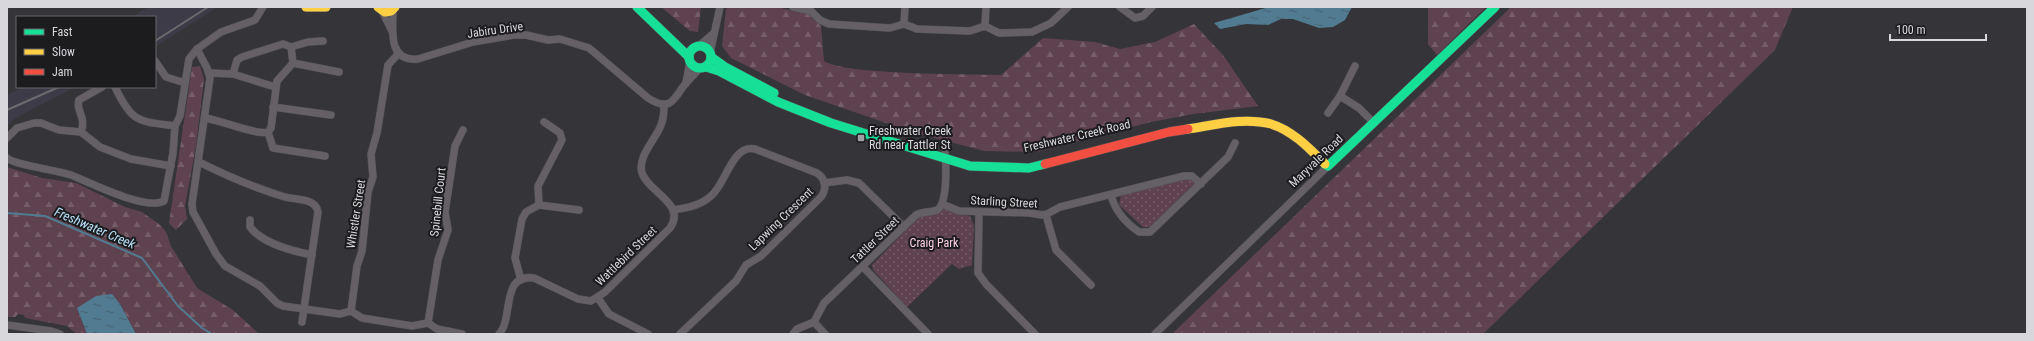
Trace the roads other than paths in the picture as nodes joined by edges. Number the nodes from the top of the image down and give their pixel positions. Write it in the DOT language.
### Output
graph roads {
  1 [pos="263,7"];
  2 [pos="306,7"];
  3 [pos="326,7"];
  4 [pos="637,7"];
  5 [pos="644,7"];
  6 [pos="720,7"];
  7 [pos="793,7"];
  8 [pos="905,7"];
  9 [pos="986,7"];
  10 [pos="1068,7"];
  11 [pos="1120,7"];
  12 [pos="1152,7"];
  13 [pos="1495,7"];
  14 [pos="394,8"];
  15 [pos="380,9"];
  16 [pos="812,9"];
  17 [pos="904,24"];
  18 [pos="985,26"];
  19 [pos="392,31"];
  20 [pos="714,33"];
  21 [pos="323,41"];
  22 [pos="291,47"];
  23 [pos="697,47"];
  24 [pos="197,50"];
  25 [pos="399,53"];
  26 [pos="711,55"];
  27 [pos="690,59"];
  28 [pos="156,62"];
  29 [pos="293,63"];
  30 [pos="1355,66"];
  31 [pos="703,68"];
  32 [pos="339,72"];
  33 [pos="210,73"];
  34 [pos="232,74"];
  35 [pos="185,83"];
  36 [pos="686,83"];
  37 [pos="275,87"];
  38 [pos="100,88"];
  39 [pos="116,88"];
  40 [pos="1340,96"];
  41 [pos="664,104"];
  42 [pos="273,107"];
  43 [pos="1328,113"];
  44 [pos="331,116"];
  45 [pos="205,118"];
  46 [pos="544,122"];
  47 [pos="1374,123"];
  48 [pos="175,126"];
  49 [pos="463,130"];
  50 [pos="81,132"];
  51 [pos="268,132"];
  52 [pos="7,138"];
  53 [pos="1235,143"];
  54 [pos="325,156"];
  55 [pos="946,156"];
  56 [pos="7,158"];
  57 [pos="199,162"];
  58 [pos="1330,164"];
  59 [pos="171,166"];
  60 [pos="824,183"];
  61 [pos="1201,184"];
  62 [pos="1111,195"];
  63 [pos="942,204"];
  64 [pos="539,205"];
  65 [pos="579,210"];
  66 [pos="673,210"];
  67 [pos="979,212"];
  68 [pos="1046,215"];
  69 [pos="250,220"];
  70 [pos="904,227"];
  71 [pos="312,255"];
  72 [pos="863,267"];
  73 [pos="521,280"];
  74 [pos="1092,285"];
  75 [pos="598,298"];
  76 [pos="304,310"];
  77 [pos="351,311"];
  78 [pos="302,322"];
  79 [pos="814,322"];
  80 [pos="428,323"];
  81 [pos="7,325"];
  82 [pos="60,334"];
  83 [pos="462,334"];
  84 [pos="499,334"];
  85 [pos="648,334"];
  86 [pos="680,334"];
  87 [pos="792,334"];
  88 [pos="825,334"];
  89 [pos="928,334"];
  90 [pos="1035,334"];
  91 [pos="1155,334"];
  1 -- 24 [label="street"];
  2 -- 3 [label="main road"];
  4 -- 27 [label="main road"];
  5 -- 23 [label="main road"];
  6 -- 20 [label="street"];
  7 -- 16 [label="street"];
  8 -- 17 [label="street"];
  9 -- 18 [label="street"];
  10 -- 18 [label="street"];
  11 -- 12 [label="street"];
  13 -- 47 [label="main road, Maryvale Road"];
  14 -- 15 [label="main road"];
  14 -- 19 [label="street"];
  15 -- 19 [label="street"];
  16 -- 17 [label="street"];
  17 -- 18 [label="street"];
  19 -- 25 [label="street"];
  20 -- 23 [label="street"];
  20 -- 26 [label="street"];
  21 -- 22 [label="street"];
  22 -- 29 [label="street"];
  22 -- 34 [label="street"];
  23 -- 26 [label="main road"];
  23 -- 27 [label="main road"];
  24 -- 33 [label="street"];
  24 -- 35 [label="street"];
  25 -- 41 [label="street, Jabiru Drive"];
  25 -- 77 [label="street, Whistler Street"];
  26 -- 31 [label="main road"];
  26 -- 55 [label="main road, Freshwater Creek Road"];
  27 -- 31 [label="main road"];
  27 -- 36 [label="street"];
  28 -- 35 [label="street"];
  29 -- 32 [label="street"];
  29 -- 37 [label="street"];
  30 -- 40 [label="street"];
  31 -- 36 [label="street"];
  31 -- 55 [label="main road, Freshwater Creek Road"];
  33 -- 34 [label="street"];
  33 -- 45 [label="street"];
  34 -- 37 [label="street"];
  35 -- 48 [label="street"];
  36 -- 41 [label="street"];
  37 -- 42 [label="street"];
  38 -- 50 [label="street"];
  39 -- 48 [label="street"];
  40 -- 43 [label="street"];
  40 -- 47 [label="street"];
  41 -- 66 [label="street"];
  42 -- 44 [label="street"];
  42 -- 51 [label="street"];
  45 -- 51 [label="street"];
  45 -- 57 [label="street"];
  46 -- 64 [label="street"];
  47 -- 58 [label="main road, Maryvale Road"];
  48 -- 59 [label="street"];
  49 -- 80 [label="street, Spinebill Court"];
  50 -- 52 [label="street"];
  50 -- 59 [label="street"];
  51 -- 54 [label="street"];
  53 -- 61 [label="street"];
  55 -- 58 [label="main road, Freshwater Creek Road"];
  55 -- 63 [label="street"];
  56 -- 59 [label="street"];
  57 -- 71 [label="street"];
  57 -- 76 [label="street"];
  58 -- 91 [label="street, Maryvale Road"];
  60 -- 66 [label="street, Lapwing Crescent"];
  60 -- 70 [label="street"];
  60 -- 86 [label="street, Lapwing Crescent"];
  61 -- 62 [label="street, Starling Street"];
  61 -- 62 [label="street"];
  62 -- 68 [label="street, Starling Street"];
  63 -- 67 [label="street, Starling Street"];
  63 -- 70 [label="street, Tattler Street"];
  64 -- 65 [label="street"];
  64 -- 73 [label="street"];
  66 -- 75 [label="street, Wattlebird Street"];
  67 -- 68 [label="street, Starling Street"];
  67 -- 90 [label="street"];
  68 -- 74 [label="street"];
  69 -- 71 [label="street"];
  70 -- 72 [label="street, Tattler Street"];
  71 -- 76 [label="street"];
  72 -- 79 [label="street, Tattler Street"];
  72 -- 89 [label="street"];
  73 -- 75 [label="street, Wattlebird Street"];
  73 -- 84 [label="street"];
  75 -- 85 [label="street"];
  76 -- 77 [label="street"];
  76 -- 78 [label="street"];
  77 -- 80 [label="street"];
  79 -- 87 [label="street"];
  79 -- 88 [label="street"];
  80 -- 83 [label="street"];
  81 -- 82 [label="street"];
}
